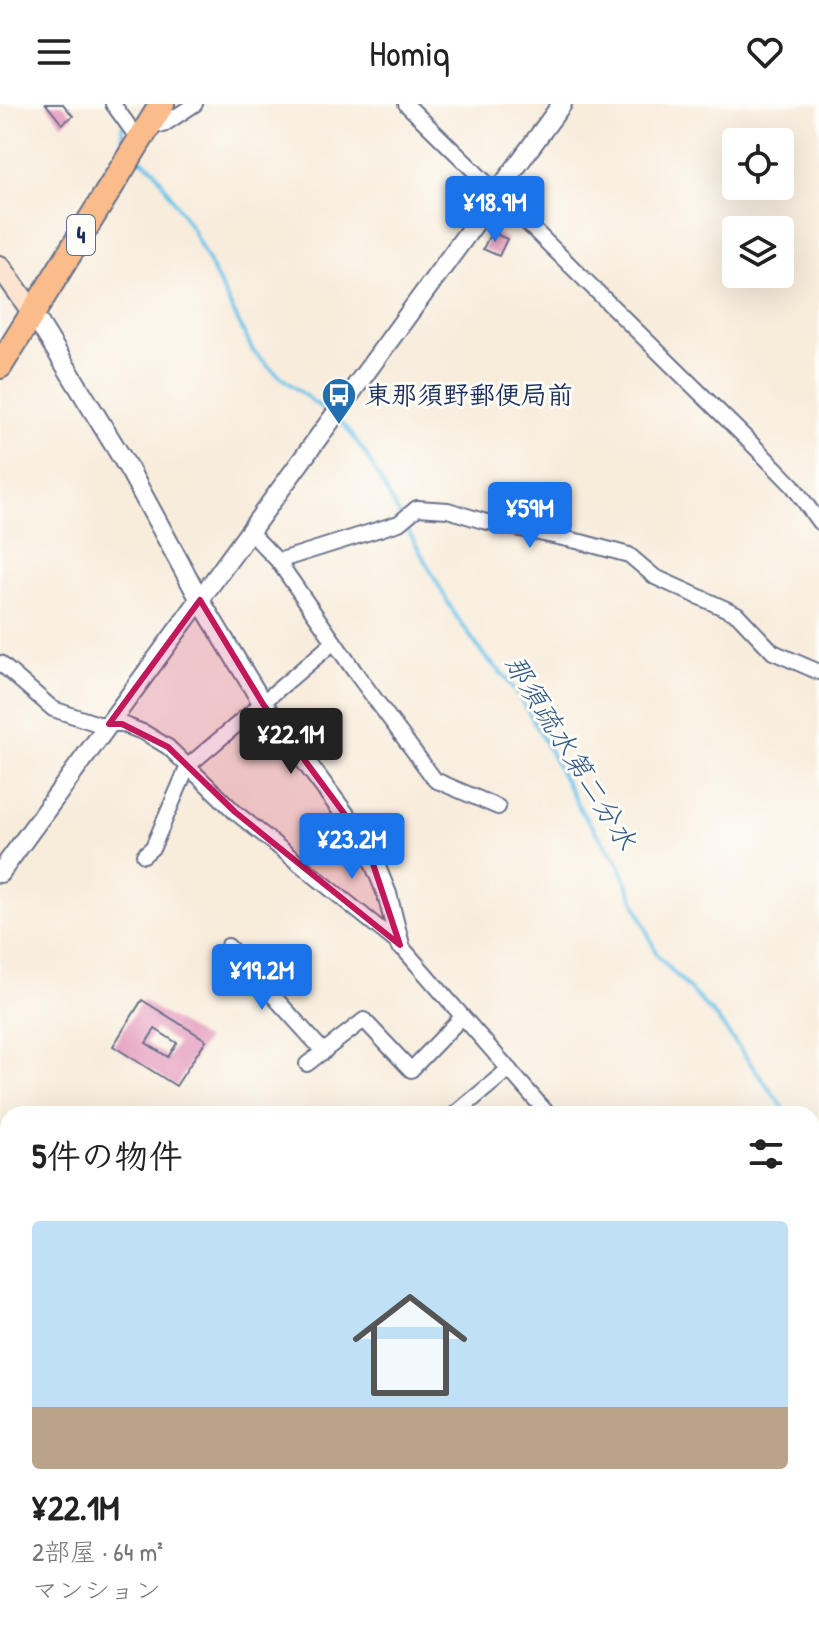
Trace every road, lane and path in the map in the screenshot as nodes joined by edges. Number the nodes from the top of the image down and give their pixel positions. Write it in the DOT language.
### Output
graph roads {
  1 [pos="113,104"];
  2 [pos="195,104"];
  3 [pos="406,104"];
  4 [pos="562,104"];
  5 [pos="152,120"];
  6 [pos="497,193"];
  7 [pos="0,266"];
  8 [pos="33,313"];
  9 [pos="0,366"];
  10 [pos="819,522"];
  11 [pos="249,531"];
  12 [pos="278,561"];
  13 [pos="200,600"];
  14 [pos="334,642"];
  15 [pos="0,663"];
  16 [pos="819,672"];
  17 [pos="263,704"];
  18 [pos="109,724"];
  19 [pos="188,766"];
  20 [pos="498,807"];
  21 [pos="144,855"];
  22 [pos="0,873"];
  23 [pos="400,945"];
  24 [pos="228,946"];
  25 [pos="462,1017"];
  26 [pos="324,1052"];
  27 [pos="307,1064"];
  28 [pos="509,1069"];
  29 [pos="465,1106"];
  30 [pos="541,1106"];
  1 -- 5 [label="street"];
  2 -- 5 [label="street"];
  3 -- 6 [label="street"];
  4 -- 6 [label="street"];
  5 -- 8 [label="highway, 4"];
  6 -- 10 [label="street"];
  6 -- 11 [label="street"];
  7 -- 8 [label="main road"];
  8 -- 9 [label="highway, 4"];
  8 -- 13 [label="street"];
  11 -- 12 [label="street"];
  11 -- 13 [label="street"];
  12 -- 14 [label="street"];
  12 -- 16 [label="street"];
  13 -- 17 [label="street"];
  13 -- 18 [label="street"];
  14 -- 17 [label="street"];
  14 -- 20 [label="street"];
  15 -- 18 [label="street"];
  17 -- 19 [label="street"];
  17 -- 23 [label="street"];
  18 -- 19 [label="street"];
  18 -- 22 [label="street"];
  19 -- 21 [label="street"];
  19 -- 23 [label="street"];
  23 -- 25 [label="street"];
  24 -- 26 [label="street"];
  25 -- 26 [label="street"];
  25 -- 28 [label="street"];
  26 -- 27 [label="street"];
  28 -- 29 [label="street"];
  28 -- 30 [label="street"];
}
